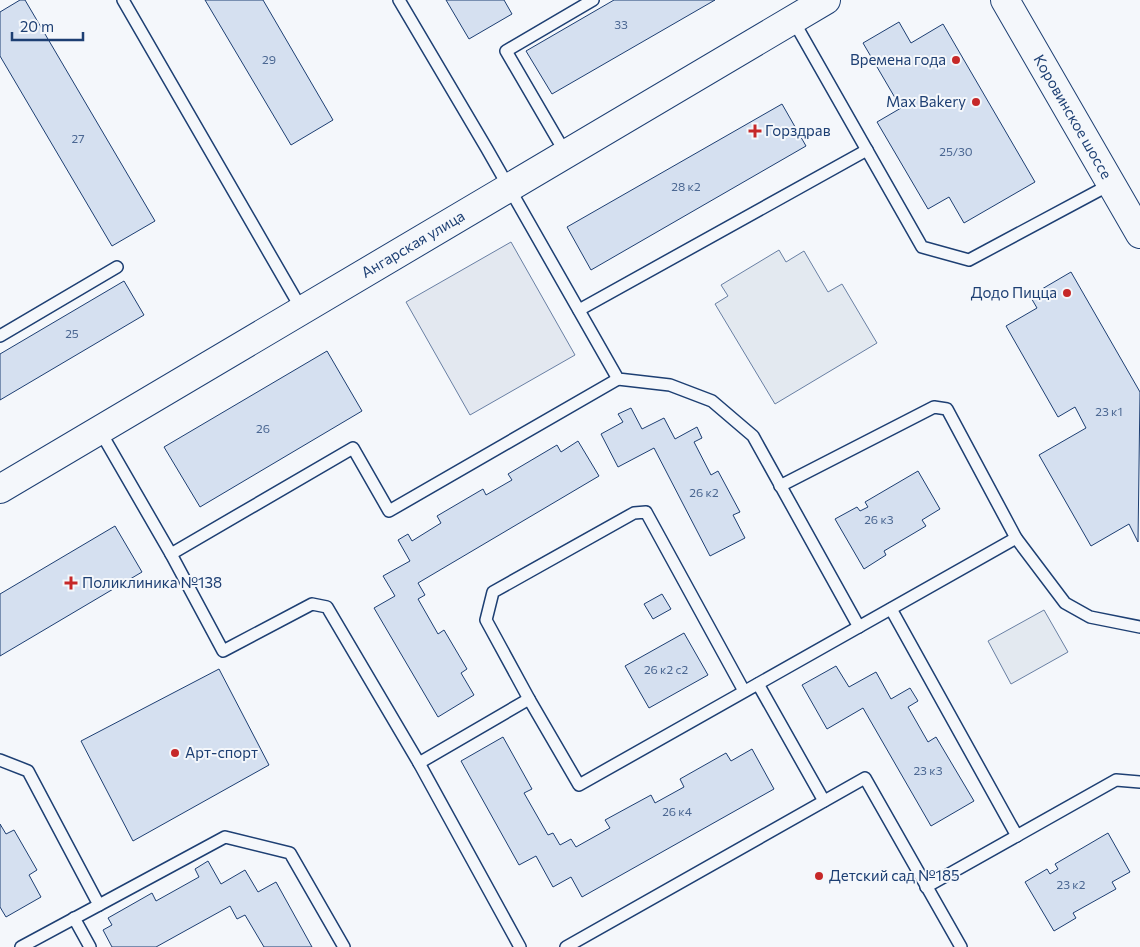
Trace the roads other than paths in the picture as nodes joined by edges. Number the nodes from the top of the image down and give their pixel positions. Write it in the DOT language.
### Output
graph roads {
  1 [pos="123,0"];
  2 [pos="399,0"];
  3 [pos="593,0"];
  4 [pos="826,0"];
  5 [pos="1005,0"];
  6 [pos="793,20"];
  7 [pos="867,150"];
  8 [pos="566,154"];
  9 [pos="1111,184"];
  10 [pos="509,188"];
  11 [pos="1140,234"];
  12 [pos="117,267"];
  13 [pos="303,310"];
  14 [pos="579,310"];
  15 [pos="0,336"];
  16 [pos="618,380"];
  17 [pos="100,431"];
  18 [pos="780,486"];
  19 [pos="0,489"];
  20 [pos="1016,538"];
  21 [pos="171,554"];
  22 [pos="891,609"];
  23 [pos="859,627"];
  24 [pos="1140,627"];
  25 [pos="758,684"];
  26 [pos="744,691"];
  27 [pos="529,699"];
  28 [pos="0,760"];
  29 [pos="419,763"];
  30 [pos="1140,782"];
  31 [pos="824,801"];
  32 [pos="1017,836"];
  33 [pos="926,887"];
  34 [pos="99,905"];
  35 [pos="74,918"];
  36 [pos="20,947"];
  37 [pos="90,947"];
  38 [pos="344,947"];
  39 [pos="520,947"];
  40 [pos="566,947"];
  41 [pos="961,947"];
  1 -- 13 [label="lane"];
  2 -- 10 [label="lane"];
  3 -- 8 [label="lane"];
  4 -- 6 [label="street, Ангарская улица"];
  5 -- 9 [label="street, Коровинское шоссе"];
  6 -- 7 [label="lane"];
  6 -- 8 [label="street, Ангарская улица"];
  7 -- 9 [label="lane"];
  7 -- 14 [label="lane"];
  8 -- 10 [label="street, Ангарская улица"];
  9 -- 11 [label="street, Коровинское шоссе"];
  10 -- 13 [label="street, Ангарская улица"];
  10 -- 14 [label="lane"];
  12 -- 15 [label="lane"];
  13 -- 17 [label="street, Ангарская улица"];
  14 -- 16 [label="lane"];
  16 -- 18 [label="lane"];
  16 -- 21 [label="lane"];
  17 -- 19 [label="street, Ангарская улица"];
  17 -- 21 [label="lane"];
  18 -- 20 [label="lane"];
  18 -- 23 [label="lane"];
  20 -- 22 [label="lane"];
  20 -- 24 [label="lane"];
  21 -- 29 [label="lane"];
  22 -- 23 [label="lane"];
  22 -- 32 [label="lane"];
  23 -- 25 [label="lane"];
  25 -- 26 [label="lane"];
  25 -- 31 [label="lane"];
  26 -- 27 [label="lane"];
  26 -- 27 [label="lane"];
  27 -- 29 [label="lane"];
  28 -- 34 [label="lane"];
  29 -- 39 [label="lane"];
  30 -- 32 [label="lane"];
  31 -- 33 [label="lane"];
  31 -- 40 [label="lane"];
  32 -- 33 [label="lane"];
  33 -- 41 [label="lane"];
  34 -- 35 [label="lane"];
  34 -- 38 [label="lane"];
  35 -- 36 [label="lane"];
  35 -- 37 [label="lane"];
}
